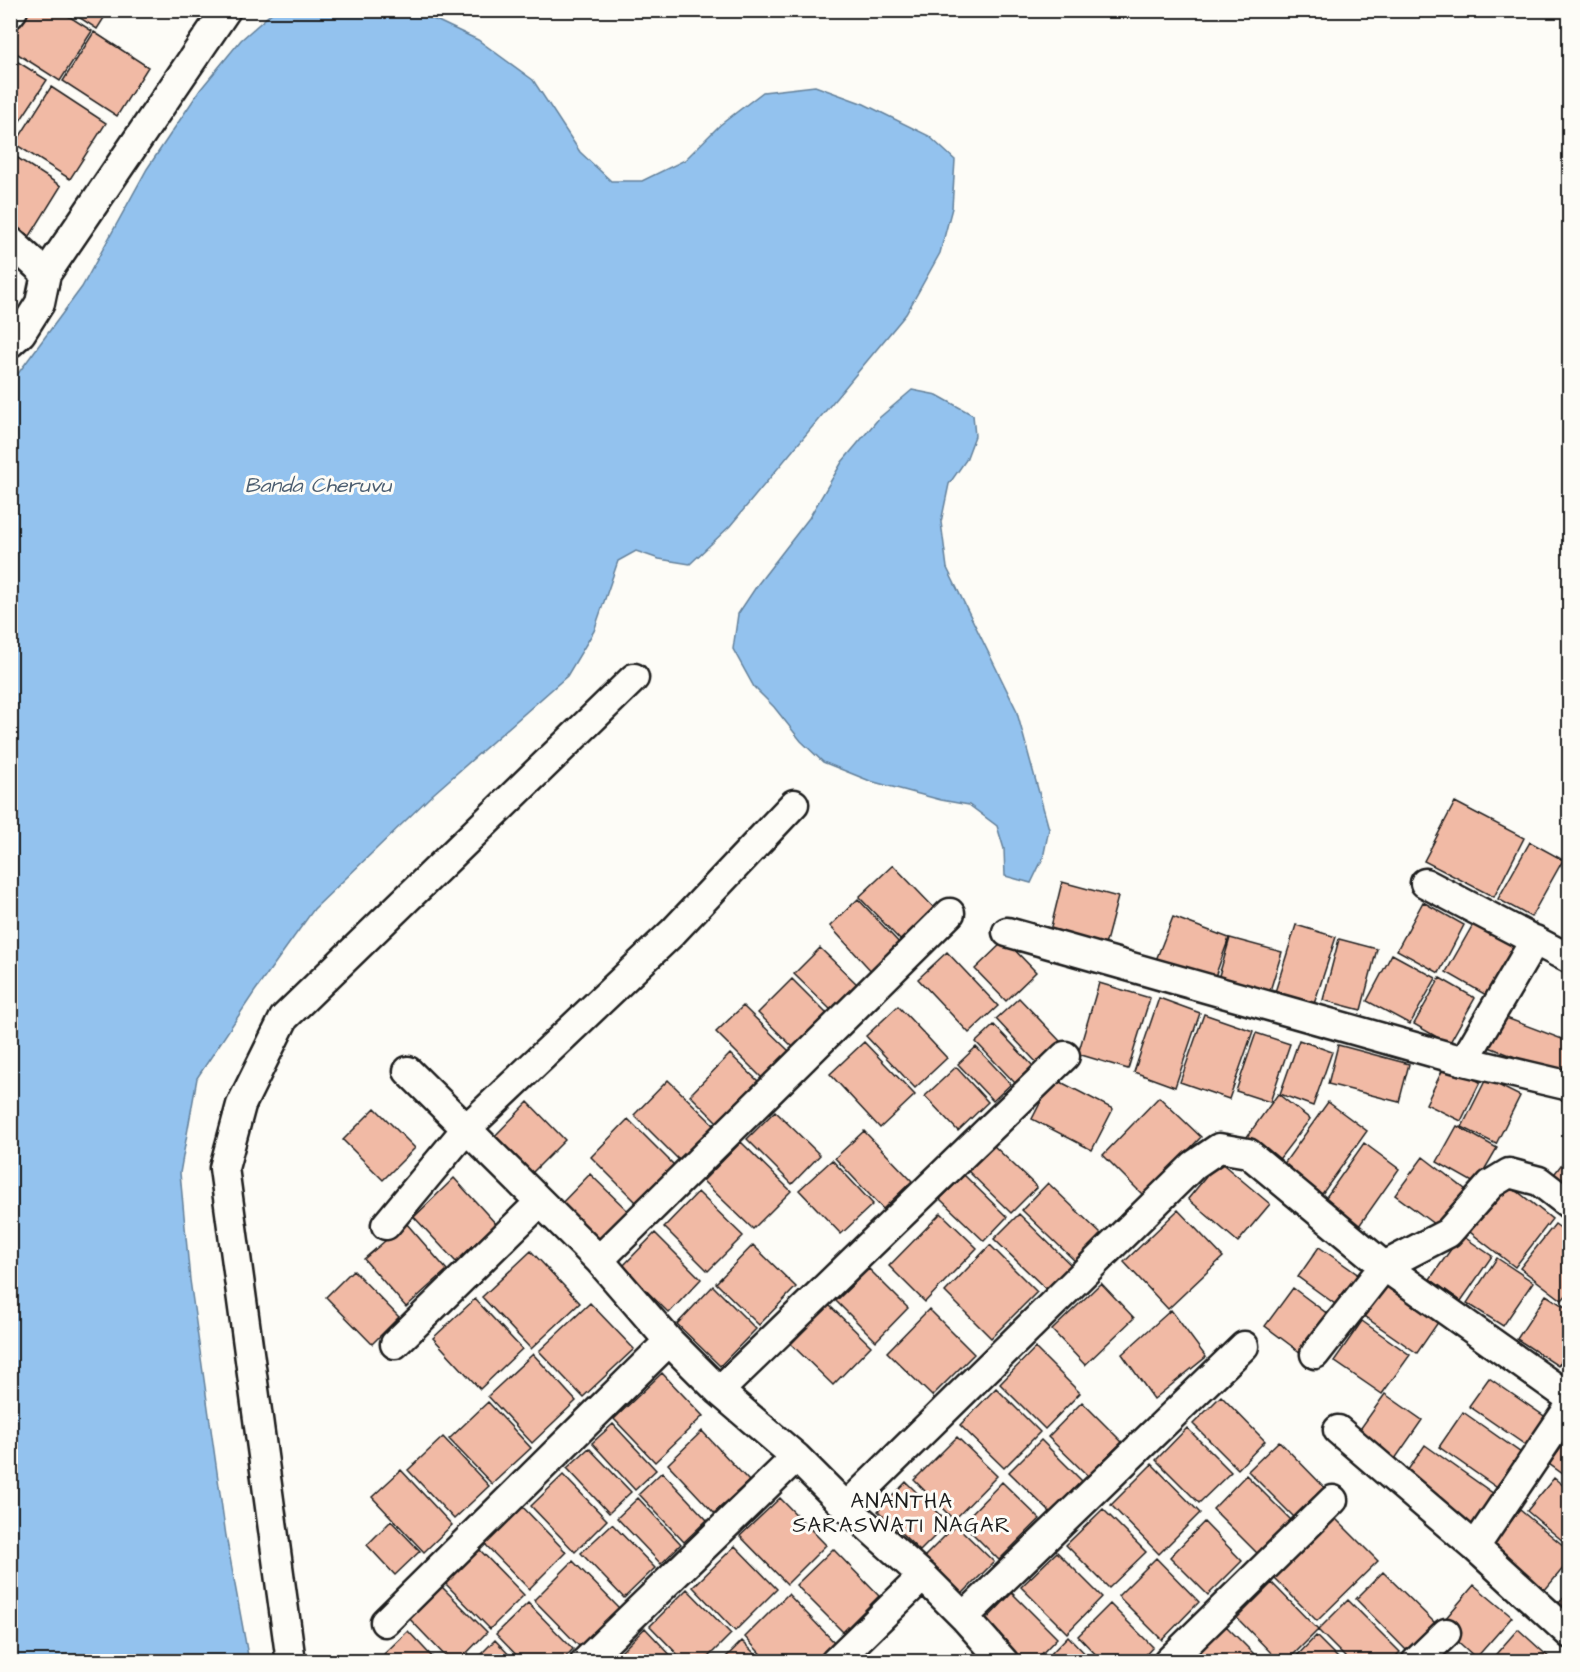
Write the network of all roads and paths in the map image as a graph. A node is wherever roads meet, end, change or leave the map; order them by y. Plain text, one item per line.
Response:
1 (13, 10) edge
2 (226, 10) edge
3 (10, 14) edge
4 (10, 241) edge
5 (46, 274) junction
6 (10, 343) edge
7 (634, 678) dead end
8 (794, 804) dead end
9 (1425, 882) dead end
10 (950, 913) dead end
11 (1007, 932) dead end
12 (1535, 940) junction
13 (1569, 959) edge
14 (1065, 1056) dead end
15 (1464, 1061) junction
16 (408, 1071) dead end
17 (1569, 1086) edge
18 (466, 1129) junction
19 (540, 1202) junction
20 (1569, 1205) edge
21 (386, 1225) dead end
22 (599, 1260) junction
23 (1384, 1266) junction
24 (669, 1341) junction
25 (395, 1344) dead end
26 (1244, 1346) dead end
27 (1315, 1354) dead end
28 (719, 1391) junction
29 (1569, 1398) edge
30 (1569, 1406) edge
31 (1338, 1430) dead end
32 (796, 1457) junction
33 (1333, 1500) dead end
34 (846, 1507) junction
35 (1475, 1547) junction
36 (923, 1576) junction
37 (964, 1617) junction
38 (385, 1622) dead end
39 (1446, 1633) dead end
40 (1569, 1634) edge
41 (291, 1662) edge
42 (585, 1662) edge
43 (835, 1662) edge
44 (1004, 1662) edge
45 (1168, 1662) edge
46 (1416, 1662) edge

1 - 3 street
2 - 5 street
4 - 5 street
5 - 6 street
7 - 41 street
8 - 18 street
9 - 12 street
10 - 22 street
11 - 15 street
12 - 13 street
12 - 15 street
14 - 28 street
15 - 17 street
16 - 18 street
18 - 19 street
18 - 21 street
19 - 22 street
19 - 25 street
20 - 23 street
22 - 24 street
23 - 27 street
23 - 29 street
23 - 34 street
24 - 28 street
24 - 38 street
26 - 37 street
28 - 32 street
30 - 35 street
31 - 35 street
32 - 34 street
32 - 42 street
33 - 45 street
34 - 36 street
35 - 40 street
36 - 37 street
36 - 43 street
37 - 44 street
39 - 46 street

